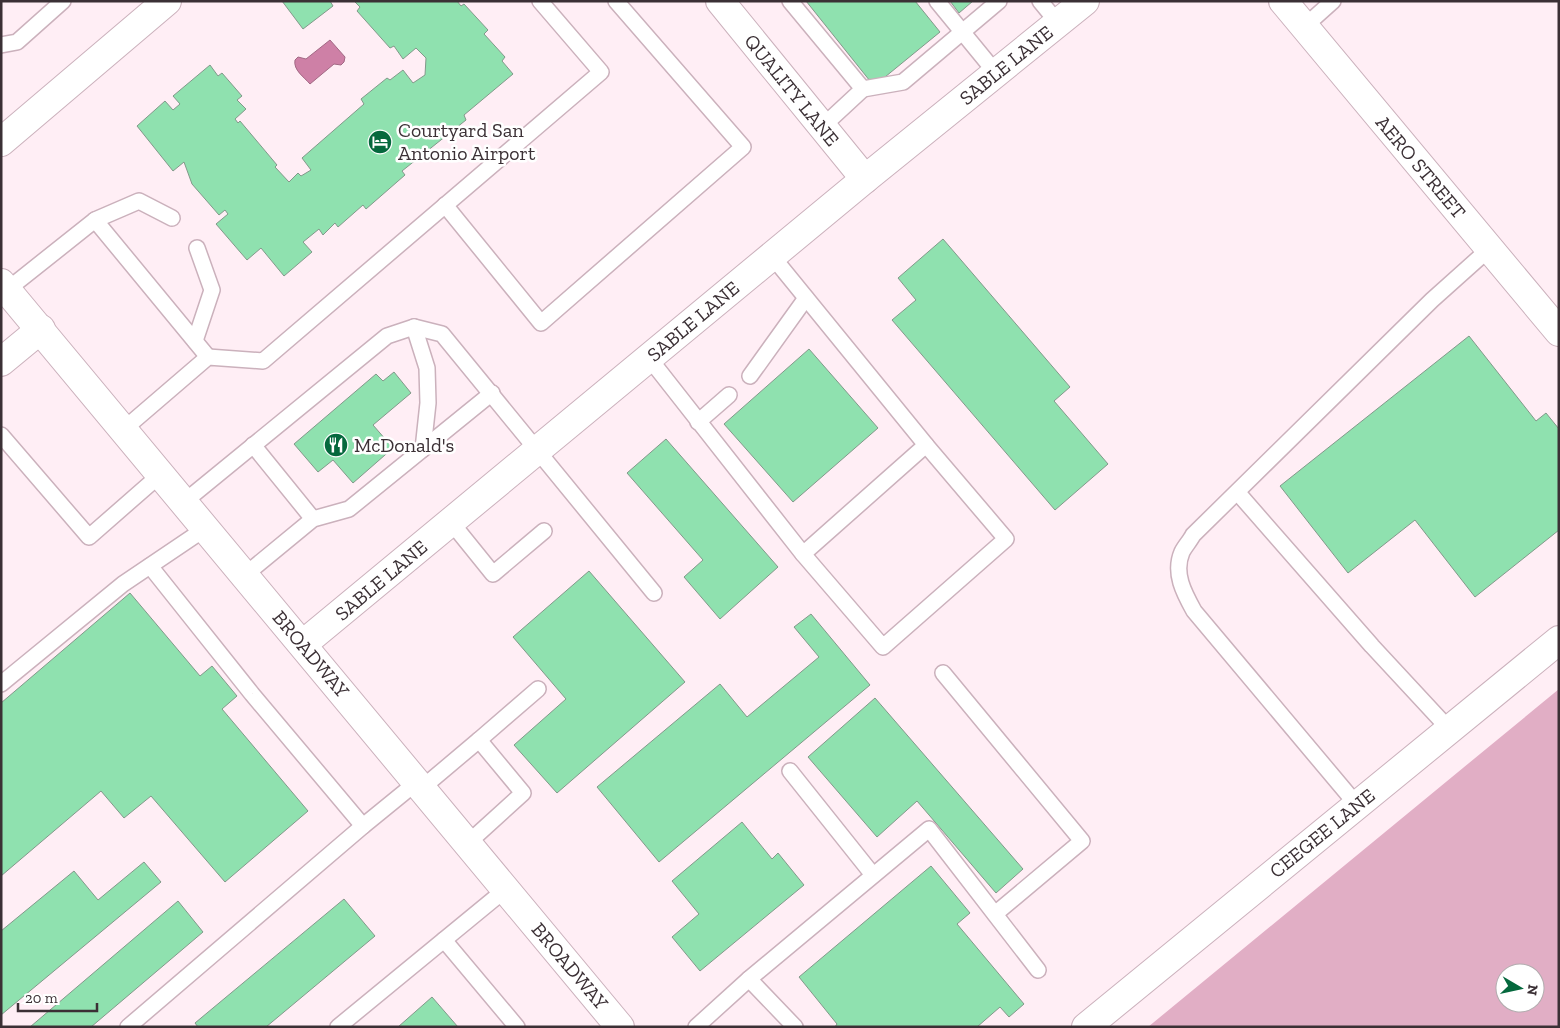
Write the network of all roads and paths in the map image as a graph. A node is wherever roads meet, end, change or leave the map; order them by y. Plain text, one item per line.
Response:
1 (63, 1) edge
2 (167, 1) edge
3 (540, 1) edge
4 (616, 1) edge
5 (720, 1) edge
6 (790, 1) edge
7 (937, 1) edge
8 (999, 1) edge
9 (1040, 1) edge
10 (1085, 1) edge
11 (1283, 1) edge
12 (1333, 1) edge
13 (1058, 24) junction
14 (1304, 26) junction
15 (962, 32) junction
16 (1, 45) edge
17 (996, 73) junction
18 (863, 90) junction
19 (822, 127) junction
20 (1, 142) edge
21 (865, 179) junction
22 (445, 205) junction
23 (172, 218) dead end
24 (94, 220) junction
25 (196, 248) dead end
26 (1489, 249) junction
27 (772, 256) junction
28 (4, 286) edge
29 (806, 298) junction
30 (414, 327) junction
31 (42, 329) junction
32 (1559, 332) edge
33 (195, 340) junction
34 (208, 356) junction
35 (649, 358) junction
36 (1, 362) edge
37 (750, 376) dead end
38 (492, 394) junction
39 (729, 395) dead end
40 (698, 422) junction
41 (123, 430) junction
42 (1, 435) edge
43 (253, 445) junction
44 (926, 445) junction
45 (423, 449) junction
46 (537, 451) junction
47 (161, 474) junction
48 (1238, 493) junction
49 (184, 502) junction
50 (314, 519) junction
51 (451, 522) junction
52 (206, 528) junction
53 (544, 531) dead end
54 (803, 554) junction
55 (150, 566) junction
56 (245, 575) junction
57 (654, 593) dead end
58 (1559, 640) edge
59 (303, 644) junction
60 (943, 673) dead end
61 (1, 684) edge
62 (538, 689) dead end
63 (1449, 729) junction
64 (479, 740) junction
65 (790, 771) dead end
66 (420, 785) junction
67 (1357, 805) junction
68 (363, 826) junction
69 (468, 843) junction
70 (873, 875) junction
71 (506, 889) junction
72 (995, 914) junction
73 (444, 940) junction
74 (1038, 970) dead end
75 (749, 979) junction
76 (128, 1027) edge
77 (338, 1027) edge
78 (517, 1027) edge
79 (620, 1027) edge
80 (696, 1027) edge
81 (795, 1027) edge
82 (1086, 1027) edge

1 - 16 lane
2 - 20 street
3 - 22 lane
4 - 22 lane
5 - 19 street, QUALITY LANE
6 - 18 lane
7 - 15 lane
8 - 15 lane
9 - 13 lane
10 - 13 street, SABLE LANE
11 - 14 street, AERO STREET
12 - 14 lane
13 - 17 street, SABLE LANE
14 - 26 street, AERO STREET
15 - 17 lane
15 - 18 lane
17 - 21 street, SABLE LANE
18 - 19 lane
19 - 21 street, QUALITY LANE
21 - 27 street, SABLE LANE
22 - 34 lane
23 - 24 lane
24 - 28 lane
24 - 33 lane
25 - 33 lane
26 - 32 street, AERO STREET
26 - 48 lane
27 - 29 lane
27 - 35 street, SABLE LANE
28 - 31 street, BROADWAY
29 - 37 lane
29 - 44 lane
30 - 38 lane
30 - 43 lane
30 - 45 lane
31 - 36 street
31 - 41 street, BROADWAY
33 - 34 lane
34 - 41 lane
35 - 40 lane
35 - 46 street, SABLE LANE
38 - 45 lane
38 - 46 lane
39 - 40 lane
40 - 54 lane
41 - 47 street, BROADWAY
42 - 47 lane
43 - 49 lane
43 - 50 lane
44 - 54 lane
44 - 54 lane
45 - 50 lane
46 - 51 street, SABLE LANE
46 - 57 lane
47 - 49 street, BROADWAY
48 - 63 lane
48 - 67 lane
49 - 52 street, BROADWAY
50 - 56 lane
51 - 53 lane
51 - 59 street, SABLE LANE
52 - 55 lane
52 - 56 street, BROADWAY
55 - 61 lane
55 - 68 lane
56 - 59 street, BROADWAY
58 - 63 street, CEEGEE LANE
59 - 66 street, BROADWAY
60 - 72 lane
62 - 64 lane
63 - 67 street, CEEGEE LANE
64 - 66 lane
64 - 69 lane
65 - 70 lane
66 - 68 lane
66 - 69 street, BROADWAY
67 - 82 street, CEEGEE LANE
68 - 76 lane
69 - 71 street, BROADWAY
70 - 72 lane
70 - 75 lane
71 - 73 lane
71 - 79 street, BROADWAY
72 - 74 lane
73 - 77 lane
73 - 78 lane
75 - 80 lane
75 - 81 lane

